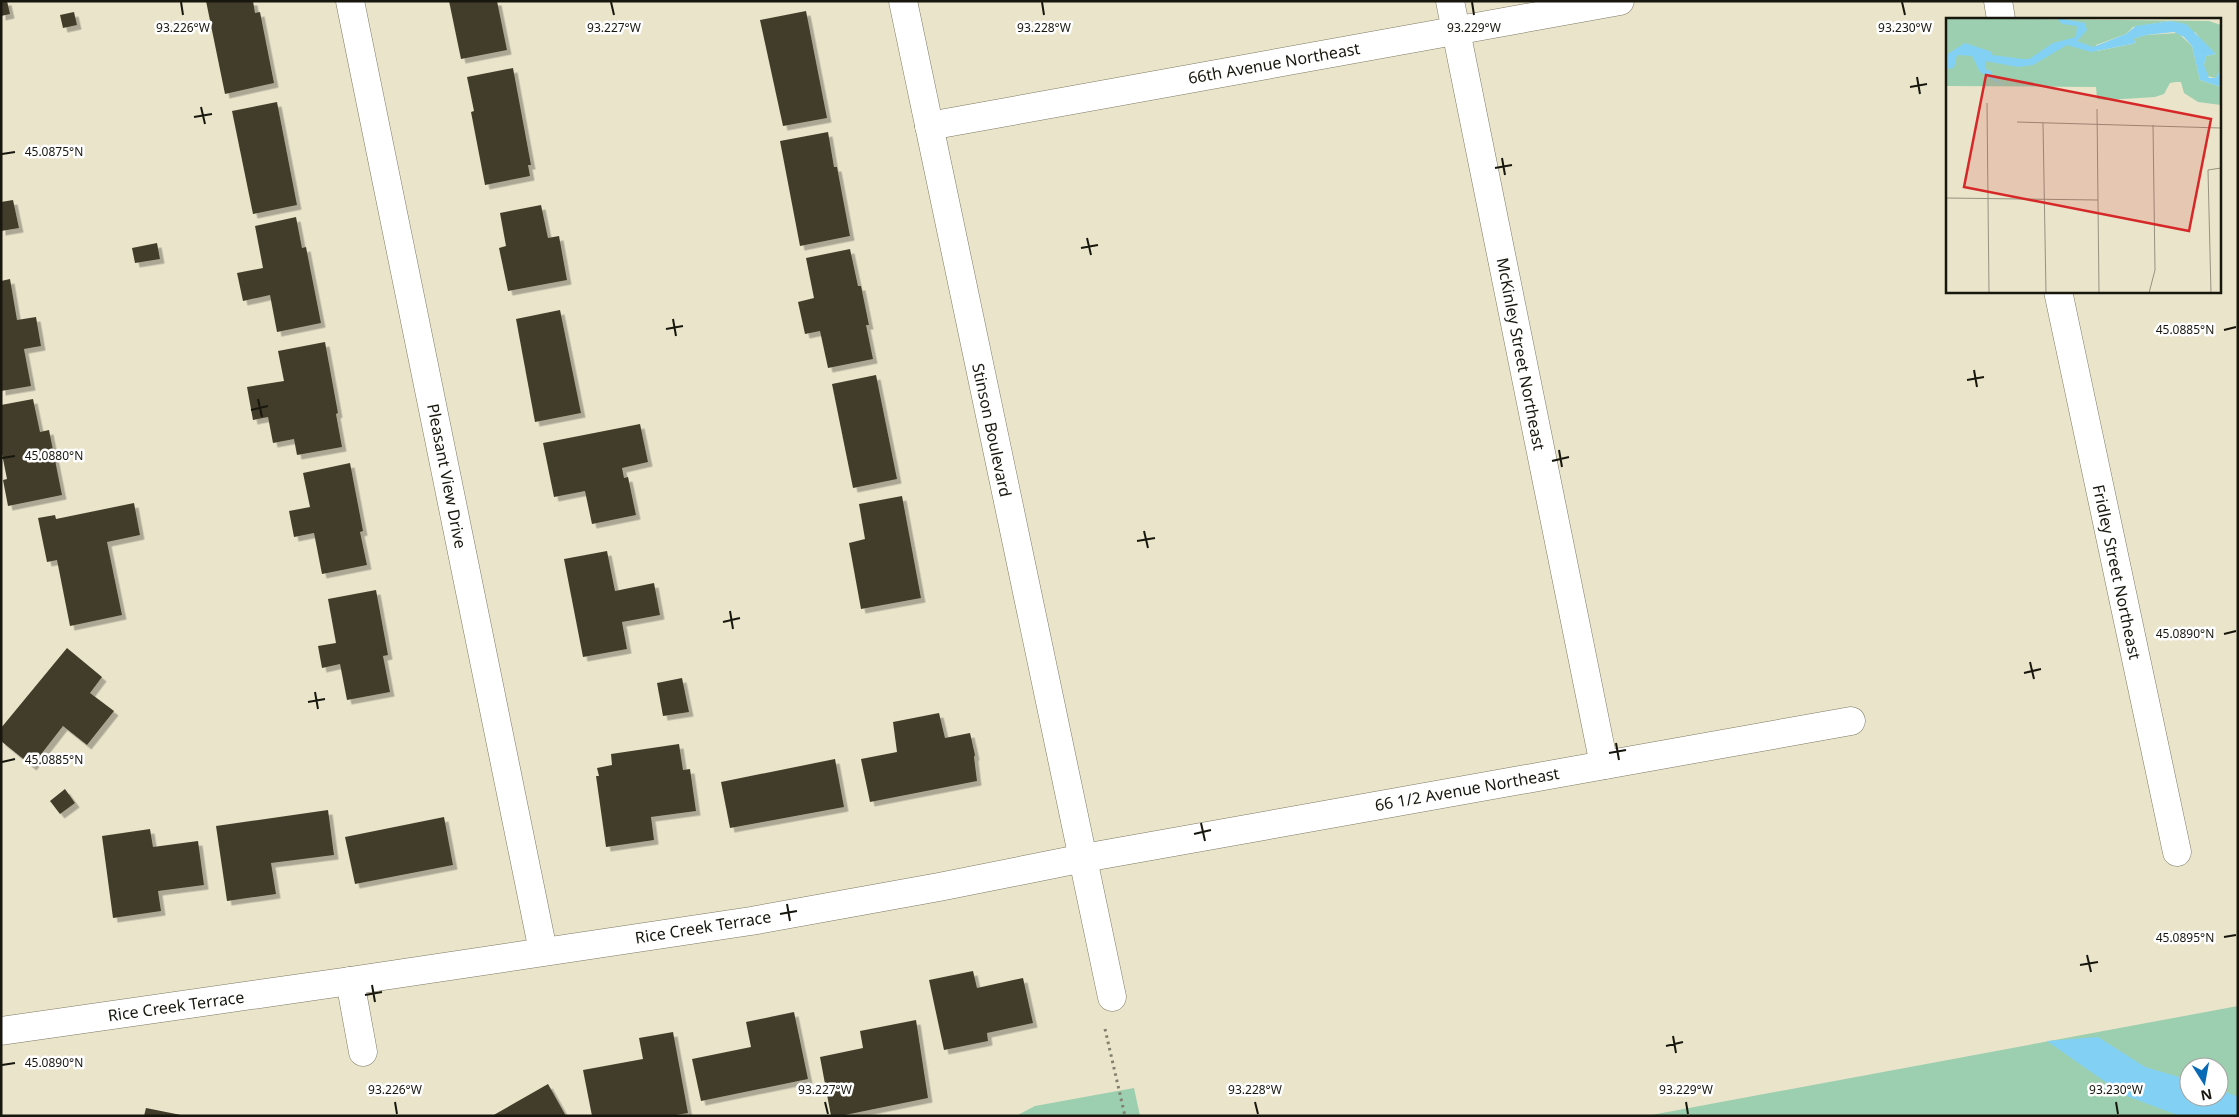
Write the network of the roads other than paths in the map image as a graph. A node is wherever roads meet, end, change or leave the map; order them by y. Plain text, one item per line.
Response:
1 (350, 1) edge
2 (903, 1) edge
3 (1450, 1) edge
4 (1620, 1) edge
5 (1998, 1) edge
6 (2001, 18) edge
7 (1457, 30) junction
8 (929, 126) junction
9 (2058, 292) edge
10 (1851, 721) dead end
11 (1604, 765) junction
12 (2177, 852) dead end
13 (1084, 858) junction
14 (543, 951) junction
15 (350, 982) junction
16 (1112, 997) road end
17 (1, 1032) edge
18 (363, 1052) dead end

1 - 14 street, Pleasant View Drive
2 - 8 street, Stinson Boulevard
3 - 7 street, McKinley Street Northeast
4 - 7 street, 66th Avenue Northeast
5 - 6 street
7 - 8 street, 66th Avenue Northeast
7 - 11 street, McKinley Street Northeast
8 - 13 street, Stinson Boulevard
9 - 12 street, Fridley Street Northeast
10 - 11 street, 66 1/2 Avenue Northeast
11 - 13 street, 66 1/2 Avenue Northeast
13 - 14 street, Rice Creek Terrace
13 - 16 street, Stinson Boulevard
14 - 15 street, Rice Creek Terrace
15 - 17 street, Rice Creek Terrace
15 - 18 street

